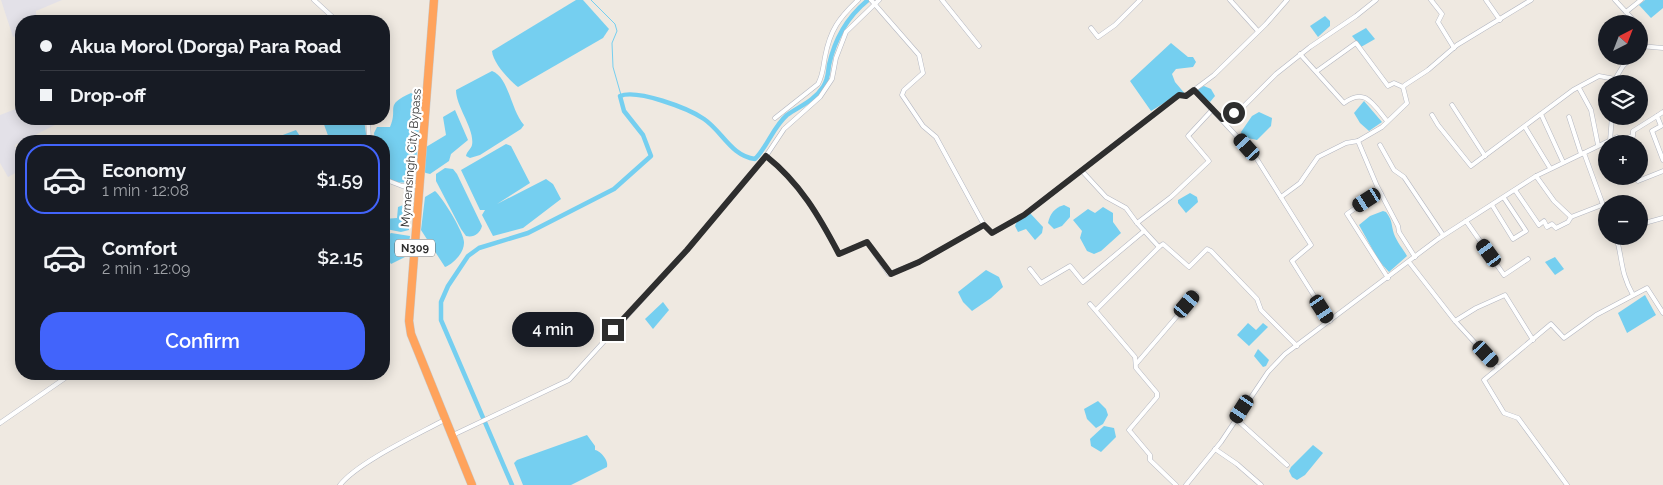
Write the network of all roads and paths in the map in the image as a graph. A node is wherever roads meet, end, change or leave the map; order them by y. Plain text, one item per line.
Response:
1 (314, 0) edge
2 (434, 0) edge
3 (858, 0) edge
4 (871, 0) edge
5 (879, 0) edge
6 (942, 0) edge
7 (1140, 0) edge
8 (1230, 0) edge
9 (1287, 0) edge
10 (1376, 0) edge
11 (1431, 0) edge
12 (1531, 0) edge
13 (1615, 0) edge
14 (1641, 0) edge
15 (1488, 1) edge
16 (874, 5) junction
17 (1626, 12) junction
18 (330, 15) edge
19 (1629, 15) edge
20 (1500, 20) junction
21 (1091, 28) dead end
22 (1258, 31) junction
23 (978, 46) dead end
24 (1454, 48) junction
25 (1648, 48) edge
26 (1663, 48) edge
27 (1300, 54) junction
28 (1317, 72) junction
29 (1598, 77) edge
30 (1403, 87) junction
31 (1579, 88) junction
32 (1194, 90) junction
33 (1452, 105) dead end
34 (1213, 109) junction
35 (1663, 112) edge
36 (1541, 114) junction
37 (1432, 115) dead end
38 (1657, 116) junction
39 (775, 118) dead end
40 (1569, 118) dead end
41 (1222, 119) junction
42 (1387, 121) junction
43 (1525, 127) junction
44 (1633, 135) edge
45 (1358, 141) junction
46 (1380, 145) dead end
47 (1598, 145) joint
48 (1582, 154) junction
49 (766, 156) junction
50 (1485, 156) junction
51 (1663, 160) edge
52 (1563, 162) junction
53 (1550, 168) junction
54 (1082, 170) junction
55 (1663, 171) edge
56 (1536, 176) junction
57 (1648, 177) edge
58 (390, 181) edge
59 (420, 186) junction
60 (1515, 190) junction
61 (1381, 194) junction
62 (1598, 195) edge
63 (1281, 197) junction
64 (1504, 198) junction
65 (1492, 205) junction
66 (1598, 206) edge
67 (1571, 218) junction
68 (1663, 218) edge
69 (1466, 221) junction
70 (1648, 222) edge
71 (1137, 223) junction
72 (984, 225) junction
73 (1144, 231) junction
74 (1443, 235) junction
75 (1619, 245) edge
76 (1159, 247) junction
77 (1415, 257) junction
78 (1528, 259) dead end
79 (1409, 262) junction
80 (1030, 269) dead end
81 (1388, 278) junction
82 (1196, 294) dead end
83 (1633, 295) junction
84 (1090, 304) dead end
85 (1096, 310) junction
86 (1663, 313) edge
87 (1330, 321) junction
88 (1455, 321) junction
89 (1533, 340) junction
90 (1297, 346) junction
91 (1137, 363) junction
92 (1498, 368) junction
93 (62, 380) edge
94 (446, 419) junction
95 (1236, 419) junction
96 (0, 423) edge
97 (453, 435) junction
98 (1215, 449) junction
99 (1287, 465) dead end
100 (340, 485) edge
101 (472, 485) edge
102 (1176, 485) edge
103 (1186, 485) edge
104 (1261, 485) edge
105 (1567, 485) edge

1 - 18 street
2 - 59 highway, Mymensingh City Bypass / N309
3 - 39 street
4 - 16 street
5 - 16 street
6 - 23 street
7 - 21 street
8 - 22 street
9 - 22 street
10 - 27 street
11 - 24 street
12 - 20 street
13 - 17 street
14 - 17 street
15 - 20 street
16 - 49 street
16 - 72 street
17 - 19 street
20 - 24 street
22 - 32 street
24 - 30 street
25 - 26 street
27 - 28 street
27 - 41 street
28 - 30 street
28 - 42 street
29 - 31 street
30 - 42 street
31 - 36 street
31 - 47 street
32 - 34 street
32 - 54 street
33 - 50 street
34 - 41 street
34 - 71 street
35 - 38 street
36 - 43 street
36 - 52 street
37 - 50 street
38 - 44 street
38 - 51 street
40 - 48 street
41 - 63 street
42 - 45 street
43 - 50 street
43 - 53 street
45 - 61 street
45 - 63 street
46 - 74 street
47 - 48 street
48 - 52 street
48 - 62 street
49 - 72 street
49 - 97 street
52 - 53 street
53 - 56 street
54 - 71 street
54 - 72 street
55 - 57 street
56 - 60 street
56 - 67 street
58 - 59 street
59 - 94 highway, Mymensingh City Bypass / N309
60 - 64 street
60 - 67 street
61 - 77 street
61 - 81 street
63 - 87 street
64 - 65 street
64 - 65 street
65 - 69 street
66 - 67 street
68 - 70 street
69 - 74 street
69 - 78 street
71 - 73 street
73 - 76 street
73 - 80 street
74 - 77 street
75 - 83 street
76 - 85 street
76 - 90 street
77 - 79 street
79 - 81 street
79 - 88 street
81 - 87 street
82 - 91 street
83 - 86 street
83 - 89 street
84 - 85 street
85 - 91 street
87 - 90 street
88 - 89 street
88 - 92 street
89 - 92 street
90 - 95 street
91 - 102 street
92 - 105 street
93 - 96 street
94 - 97 highway, Mymensingh City Bypass / N309
94 - 100 street
95 - 98 street
95 - 99 street
97 - 101 highway, Mymensingh City Bypass / N309
98 - 103 street
98 - 104 street

